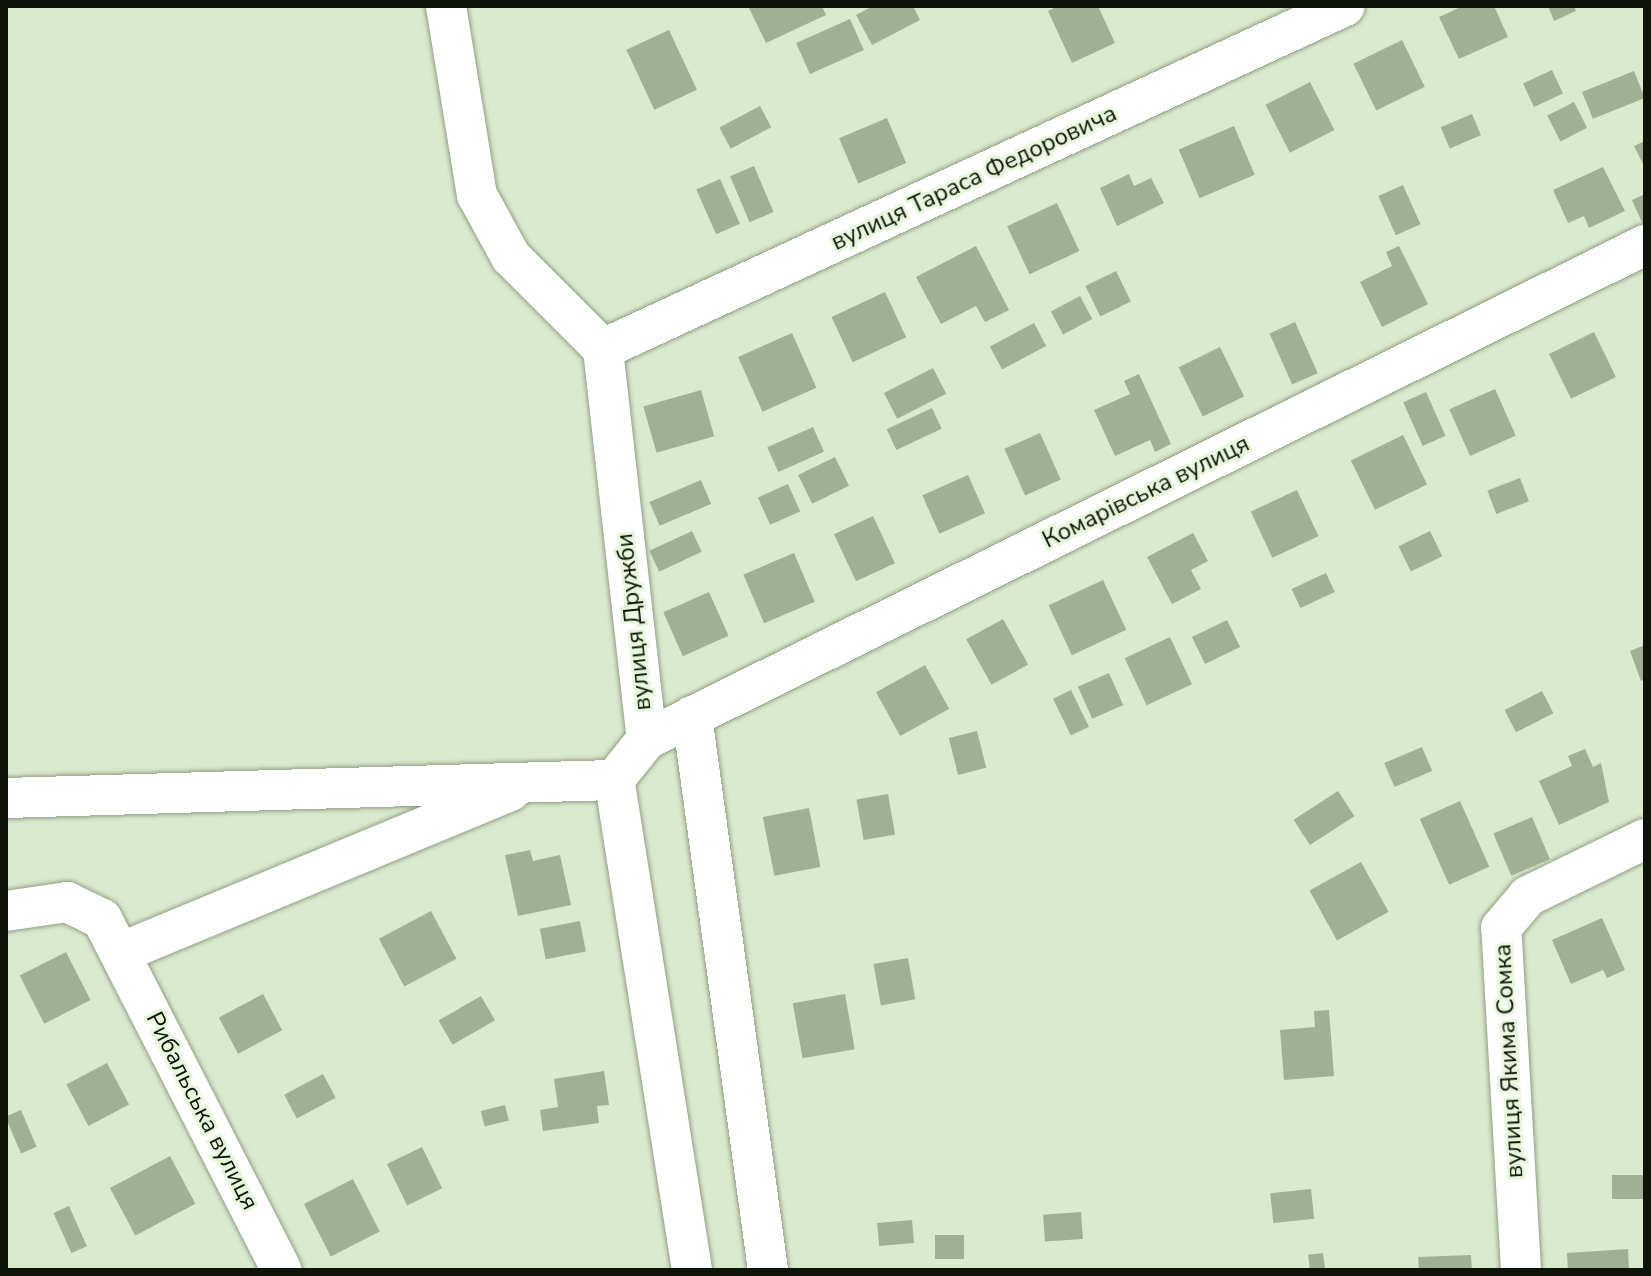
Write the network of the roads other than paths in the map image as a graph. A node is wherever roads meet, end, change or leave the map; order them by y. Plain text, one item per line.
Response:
1 (1345, 6) edge
2 (458, 10) edge
3 (1645, 245) edge
4 (603, 349) junction
5 (692, 716) junction
6 (647, 739) junction
7 (614, 780) junction
8 (531, 782) junction
9 (6, 798) edge
10 (1645, 839) edge
11 (6, 911) edge
12 (122, 952) junction
13 (282, 1270) edge
14 (692, 1270) edge
15 (768, 1270) edge
16 (1521, 1270) edge

1 - 4 street, вулиця Тараса Федоровича
2 - 4 street
3 - 5 street, Комарівська вулиця
4 - 6 street, вулиця Дружби
5 - 6 street, Комарівська вулиця
5 - 15 street, вулиця Дружби
6 - 7 street, вулиця Дружби
7 - 8 street
7 - 14 street
8 - 9 street
8 - 12 street
10 - 16 street, вулиця Якима Сомка
11 - 12 street, Рибальська вулиця
12 - 13 street, Рибальська вулиця

